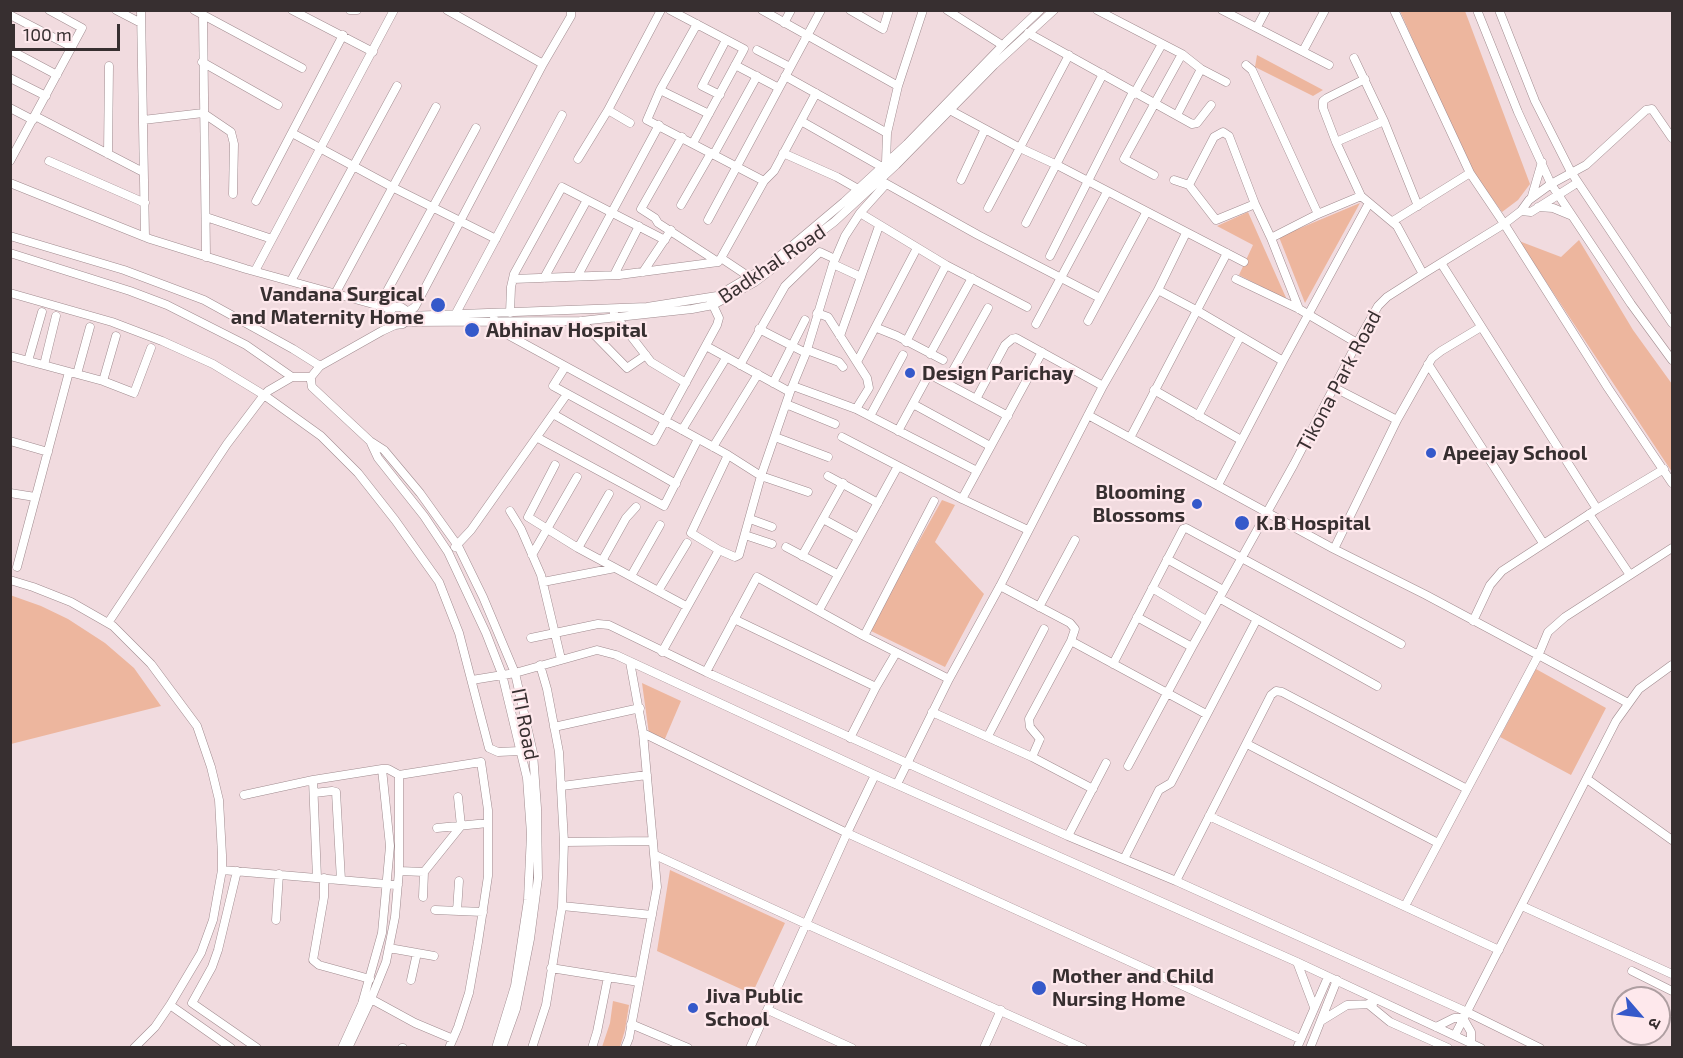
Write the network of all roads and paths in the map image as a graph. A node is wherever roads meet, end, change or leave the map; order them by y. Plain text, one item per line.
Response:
1 (49, 10) edge
2 (116, 10) edge
3 (141, 10) edge
4 (194, 10) edge
5 (292, 10) edge
6 (350, 10) edge
7 (357, 10) edge
8 (394, 10) edge
9 (447, 10) edge
10 (571, 10) edge
11 (661, 10) edge
12 (670, 10) edge
13 (762, 10) edge
14 (791, 10) edge
15 (821, 10) edge
16 (850, 10) edge
17 (869, 10) edge
18 (889, 10) edge
19 (923, 10) edge
20 (947, 10) edge
21 (1040, 10) edge
22 (1054, 10) edge
23 (1097, 10) edge
24 (1221, 10) edge
25 (1266, 10) edge
26 (1325, 10) edge
27 (1394, 10) edge
28 (1477, 10) edge
29 (1499, 10) edge
30 (10, 15) edge
31 (203, 15) junction
32 (865, 19) junction
33 (141, 23) junction
34 (784, 23) junction
35 (696, 24) junction
36 (1257, 27) junction
37 (1028, 33) junction
38 (343, 35) junction
39 (807, 36) junction
40 (726, 40) junction
41 (1161, 44) junction
42 (1002, 45) junction
43 (72, 47) junction
44 (10, 50) edge
45 (757, 50) dead end
46 (1303, 51) junction
47 (373, 52) junction
48 (1182, 54) junction
49 (1069, 55) junction
50 (1354, 58) dead end
51 (202, 62) junction
52 (543, 64) junction
53 (735, 65) junction
54 (1246, 65) dead end
55 (1329, 65) dead end
56 (110, 66) dead end
57 (790, 67) junction
58 (302, 68) dead end
59 (1201, 69) junction
60 (1103, 74) junction
61 (57, 75) junction
62 (757, 76) junction
63 (785, 76) junction
64 (10, 78) edge
65 (1365, 79) junction
66 (1226, 82) dead end
67 (397, 86) dead end
68 (898, 86) junction
69 (779, 88) junction
70 (660, 90) junction
71 (816, 93) junction
72 (1134, 93) junction
73 (720, 95) junction
74 (46, 96) junction
75 (1154, 104) junction
76 (278, 105) dead end
77 (1211, 105) dead end
78 (436, 107) dead end
79 (10, 108) edge
80 (946, 108) junction
81 (608, 110) junction
82 (203, 113) junction
83 (709, 114) junction
84 (562, 115) dead end
85 (1177, 115) junction
86 (34, 118) junction
87 (143, 120) junction
88 (801, 121) junction
89 (1384, 121) junction
90 (630, 123) dead end
91 (659, 125) junction
92 (476, 128) dead end
93 (985, 129) junction
94 (292, 133) junction
95 (887, 133) junction
96 (682, 137) junction
97 (1672, 138) edge
98 (1336, 142) junction
99 (693, 143) junction
100 (14, 148) edge
101 (1020, 148) junction
102 (320, 149) junction
103 (712, 153) junction
104 (783, 153) junction
105 (108, 154) junction
106 (578, 159) dead end
107 (49, 161) dead end
108 (10, 162) edge
109 (1542, 162) junction
110 (884, 165) junction
111 (1057, 165) junction
112 (737, 166) junction
113 (354, 167) junction
114 (143, 172) junction
115 (1571, 172) junction
116 (1470, 173) junction
117 (1154, 175) dead end
118 (872, 176) junction
119 (961, 180) dead end
120 (1174, 180) dead end
121 (764, 181) junction
122 (1087, 181) junction
123 (883, 182) junction
124 (10, 183) edge
125 (1577, 183) junction
126 (1551, 184) junction
127 (1189, 185) junction
128 (394, 188) junction
129 (858, 189) junction
130 (1107, 192) junction
131 (233, 194) dead end
132 (1557, 195) junction
133 (1361, 196) junction
134 (1532, 198) junction
135 (587, 200) junction
136 (256, 201) dead end
137 (145, 203) junction
138 (1370, 203) junction
139 (1255, 204) junction
140 (681, 205) dead end
141 (433, 206) junction
142 (1418, 206) junction
143 (1538, 207) junction
144 (988, 208) dead end
145 (1521, 211) junction
146 (612, 212) junction
147 (860, 213) junction
148 (1146, 213) junction
149 (1318, 213) junction
150 (1571, 216) junction
151 (206, 217) junction
152 (708, 220) dead end
153 (461, 221) junction
154 (1393, 221) junction
155 (1026, 223) dead end
156 (1504, 224) junction
157 (639, 226) junction
158 (879, 226) junction
159 (670, 230) junction
160 (1186, 233) junction
161 (10, 236) edge
162 (145, 237) junction
163 (1271, 238) junction
164 (272, 239) junction
165 (496, 239) junction
166 (665, 240) junction
167 (917, 248) junction
168 (1227, 253) junction
169 (10, 254) edge
170 (1050, 255) dead end
171 (206, 257) junction
172 (719, 260) junction
173 (834, 262) junction
174 (1244, 262) dead end
175 (1441, 263) junction
176 (946, 266) junction
177 (255, 272) junction
178 (643, 272) junction
179 (1423, 274) junction
180 (578, 275) junction
181 (614, 275) junction
182 (861, 277) junction
183 (544, 278) junction
184 (751, 278) junction
185 (972, 278) junction
186 (1062, 278) junction
187 (513, 279) junction
188 (1236, 279) dead end
189 (291, 281) junction
190 (1158, 290) junction
191 (10, 293) edge
192 (335, 294) junction
193 (1100, 298) junction
194 (711, 301) junction
195 (379, 306) junction
196 (1027, 307) dead end
197 (609, 308) junction
198 (988, 308) dead end
199 (391, 309) junction
200 (1299, 309) junction
201 (1196, 310) junction
202 (42, 312) dead end
203 (510, 313) junction
204 (817, 313) junction
205 (455, 315) junction
206 (1309, 315) junction
207 (56, 316) dead end
208 (407, 317) junction
209 (616, 317) junction
210 (494, 318) junction
211 (805, 320) dead end
212 (581, 321) junction
213 (1088, 321) dead end
214 (1672, 323) edge
215 (1036, 324) dead end
216 (395, 325) junction
217 (90, 327) dead end
218 (1481, 327) junction
219 (877, 328) junction
220 (759, 329) junction
221 (116, 336) dead end
222 (840, 336) junction
223 (1240, 337) junction
224 (906, 342) junction
225 (1357, 343) junction
226 (706, 346) junction
227 (792, 346) junction
228 (151, 348) dead end
229 (806, 352) junction
230 (1042, 352) junction
231 (930, 354) junction
232 (646, 355) junction
233 (903, 355) dead end
234 (10, 356) edge
235 (726, 358) junction
236 (943, 360) dead end
237 (1672, 360) edge
238 (28, 361) junction
239 (1282, 361) junction
240 (857, 362) junction
241 (1428, 364) junction
242 (44, 365) junction
243 (740, 365) junction
244 (320, 366) junction
245 (565, 367) junction
246 (843, 367) dead end
247 (73, 373) junction
248 (758, 374) junction
249 (311, 376) junction
250 (292, 377) junction
251 (103, 381) junction
252 (686, 383) junction
253 (773, 383) junction
254 (946, 383) junction
255 (1103, 386) junction
256 (1335, 388) junction
257 (791, 389) junction
258 (1154, 390) junction
259 (567, 394) junction
260 (264, 395) junction
261 (976, 399) junction
262 (786, 404) junction
263 (913, 404) junction
264 (856, 409) junction
265 (553, 414) junction
266 (1088, 415) junction
267 (870, 416) junction
268 (1008, 416) junction
269 (1198, 416) junction
270 (1397, 420) junction
271 (664, 421) junction
272 (835, 424) dead end
273 (682, 430) junction
274 (898, 431) junction
275 (775, 437) junction
276 (842, 437) dead end
277 (538, 438) junction
278 (1130, 438) junction
279 (698, 439) junction
280 (1241, 440) junction
281 (10, 441) edge
282 (370, 441) junction
283 (990, 446) junction
284 (713, 447) junction
285 (48, 452) junction
286 (728, 455) junction
287 (828, 457) dead end
288 (555, 465) dead end
289 (897, 466) junction
290 (1664, 469) junction
291 (977, 471) junction
292 (761, 476) junction
293 (828, 476) dead end
294 (577, 477) dead end
295 (843, 483) junction
296 (1672, 483) edge
297 (676, 484) junction
298 (1218, 485) junction
299 (808, 492) dead end
300 (10, 493) edge
301 (609, 494) dead end
302 (35, 497) junction
303 (962, 499) junction
304 (934, 501) dead end
305 (878, 503) junction
306 (664, 506) junction
307 (636, 507) dead end
308 (1597, 509) junction
309 (510, 511) dead end
310 (1266, 512) junction
311 (660, 514) dead end
312 (1589, 514) junction
313 (528, 517) junction
314 (750, 519) junction
315 (823, 519) junction
316 (660, 525) dead end
317 (772, 527) dead end
318 (521, 529) junction
319 (548, 530) junction
320 (1028, 530) junction
321 (745, 535) junction
322 (858, 538) junction
323 (1075, 540) dead end
324 (687, 543) dead end
325 (1543, 543) junction
326 (772, 544) dead end
327 (458, 546) junction
328 (786, 547) dead end
329 (578, 548) junction
330 (1672, 548) edge
331 (719, 549) junction
332 (1334, 549) junction
333 (448, 552) junction
334 (532, 555) junction
335 (802, 556) junction
336 (1241, 558) junction
337 (1167, 559) junction
338 (602, 561) junction
339 (17, 567) dead end
340 (615, 568) junction
341 (837, 574) junction
342 (1630, 575) junction
343 (631, 576) junction
344 (10, 580) edge
345 (543, 582) junction
346 (1000, 586) junction
347 (1152, 588) junction
348 (1223, 590) junction
349 (658, 591) junction
350 (1218, 598) junction
351 (686, 606) junction
352 (1039, 607) junction
353 (819, 610) junction
354 (1137, 617) junction
355 (734, 619) junction
356 (1257, 619) junction
357 (1206, 620) junction
358 (1473, 621) junction
359 (108, 623) junction
360 (1044, 629) dead end
361 (556, 632) junction
362 (864, 636) junction
363 (531, 638) dead end
364 (1071, 641) junction
365 (1401, 644) dead end
366 (1192, 647) junction
367 (662, 652) junction
368 (896, 653) junction
369 (1538, 656) junction
370 (561, 658) junction
371 (630, 662) junction
372 (1113, 664) junction
373 (540, 665) junction
374 (1672, 665) edge
375 (706, 672) junction
376 (515, 673) junction
377 (502, 674) junction
378 (949, 679) junction
379 (472, 680) junction
380 (1377, 686) dead end
381 (876, 687) junction
382 (1167, 693) junction
383 (1628, 703) junction
384 (640, 708) junction
385 (932, 712) junction
386 (1206, 714) junction
387 (554, 727) junction
388 (643, 733) junction
389 (988, 736) junction
390 (850, 738) junction
391 (1246, 744) junction
392 (520, 751) junction
393 (1032, 757) junction
394 (906, 763) junction
395 (1106, 764) dead end
396 (1128, 766) dead end
397 (382, 769) junction
398 (399, 775) junction
399 (646, 775) junction
400 (875, 775) junction
401 (1587, 779) junction
402 (313, 780) junction
403 (897, 784) junction
404 (562, 786) junction
405 (1093, 789) junction
406 (1467, 789) junction
407 (314, 793) junction
408 (244, 795) dead end
409 (458, 797) dead end
410 (1209, 816) junction
411 (488, 823) junction
412 (461, 826) junction
413 (437, 828) dead end
414 (847, 833) junction
415 (1068, 836) junction
416 (1672, 840) edge
417 (564, 842) junction
418 (653, 842) junction
419 (1438, 843) junction
420 (655, 855) junction
421 (1124, 859) junction
422 (222, 870) junction
423 (237, 870) junction
424 (399, 871) junction
425 (424, 872) junction
426 (279, 874) junction
427 (321, 878) junction
428 (341, 880) junction
429 (459, 881) dead end
430 (1176, 881) junction
431 (387, 884) junction
432 (398, 885) junction
433 (423, 897) dead end
434 (562, 906) junction
435 (1405, 906) junction
436 (1522, 906) junction
437 (435, 910) dead end
438 (457, 911) junction
439 (483, 912) junction
440 (652, 915) junction
441 (276, 920) dead end
442 (806, 924) junction
443 (388, 948) junction
444 (1499, 950) junction
445 (417, 953) junction
446 (434, 956) dead end
447 (1297, 963) junction
448 (551, 968) junction
449 (1632, 971) dead end
450 (1672, 974) edge
451 (1328, 976) junction
452 (608, 977) junction
453 (370, 979) junction
454 (411, 980) dead end
455 (1336, 981) junction
456 (639, 982) junction
457 (1672, 991) edge
458 (371, 999) junction
459 (1368, 1004) junction
460 (170, 1005) junction
461 (1389, 1005) junction
462 (1314, 1007) junction
463 (768, 1010) junction
464 (1001, 1010) junction
465 (1465, 1015) junction
466 (1322, 1021) junction
467 (631, 1024) junction
468 (1436, 1026) junction
469 (1455, 1035) junction
470 (831, 1038) junction
471 (453, 1039) junction
472 (1300, 1039) junction
473 (1428, 1039) junction
474 (1472, 1043) junction
475 (134, 1047) edge
476 (231, 1047) edge
477 (256, 1047) edge
478 (342, 1047) edge
479 (348, 1047) edge
480 (449, 1047) edge
481 (496, 1047) edge
482 (502, 1047) edge
483 (532, 1047) edge
484 (592, 1047) edge
485 (625, 1047) edge
486 (688, 1047) edge
487 (750, 1047) edge
488 (826, 1047) edge
489 (852, 1047) edge
490 (984, 1047) edge
491 (1083, 1047) edge
492 (1297, 1047) edge
493 (1310, 1047) edge
494 (1424, 1047) edge
495 (1448, 1047) edge
496 (1481, 1047) edge
497 (1540, 1047) edge

1 - 43 street
2 - 33 street
3 - 33 street
4 - 31 street
5 - 38 street
6 - 7 street
8 - 47 street
9 - 52 street
10 - 52 street
11 - 81 street
12 - 35 street
13 - 34 street
14 - 34 street
15 - 39 street
16 - 32 street
17 - 32 street
18 - 32 street
19 - 68 street
20 - 42 street
21 - 42 street, Badkhal Road
22 - 37 street, Badkhal Road
23 - 41 street
24 - 36 street
25 - 36 street
26 - 46 street
27 - 116 street
28 - 109 street
29 - 115 street
30 - 43 street
31 - 51 street
31 - 58 street
33 - 87 street
34 - 39 street
35 - 40 street
35 - 70 street
36 - 46 street
37 - 49 street
37 - 80 street, Badkhal Road
38 - 47 street
38 - 94 street
39 - 57 street
39 - 68 street
40 - 53 street
40 - 73 street
41 - 48 street
41 - 72 street
42 - 80 street, Badkhal Road
43 - 61 street
44 - 61 street
45 - 57 street
46 - 55 street
47 - 102 street
48 - 59 street
48 - 75 street
49 - 60 street
49 - 101 street
50 - 65 street
51 - 76 street
51 - 82 street
52 - 153 street
53 - 62 street
53 - 73 street
54 - 149 street
56 - 105 street
57 - 63 street
59 - 66 street
59 - 85 street
60 - 72 street
60 - 111 street
61 - 74 street
62 - 69 street
62 - 103 street
63 - 69 street
63 - 71 street
64 - 74 street
65 - 89 street
65 - 98 street
67 - 113 street
68 - 95 street
69 - 112 street
70 - 83 street
70 - 91 street
71 - 88 street
71 - 95 street
72 - 75 street
72 - 122 street
73 - 83 street
74 - 86 street
75 - 85 street
75 - 117 street
77 - 85 street
78 - 128 street
79 - 86 street
80 - 93 street
80 - 110 street, Badkhal Road
80 - 123 street, Badkhal Road
81 - 90 street
81 - 106 street
82 - 87 street
82 - 131 street
82 - 151 street
83 - 99 street
84 - 165 street
86 - 100 street
86 - 105 street
87 - 114 street
88 - 104 street
88 - 110 street
89 - 98 street
89 - 142 street
91 - 96 street
91 - 146 street
92 - 141 street
93 - 101 street
93 - 119 street
94 - 102 street
94 - 136 street
95 - 110 street
96 - 99 street
96 - 159 street
97 - 115 street, Tikona Park Road
98 - 133 street
99 - 103 street
100 - 108 street
101 - 111 street
101 - 144 street
102 - 113 street
102 - 164 street
103 - 112 street
103 - 140 street
104 - 121 street
104 - 129 street
105 - 114 street
107 - 137 street
109 - 126 street
109 - 134 street, Tikona Park Road
110 - 118 street, Badkhal Road
111 - 122 street
111 - 155 street
112 - 121 street
112 - 152 street
113 - 128 street
113 - 189 street
114 - 137 street
115 - 125 street
115 - 126 street, Tikona Park Road
116 - 142 street
116 - 156 street
118 - 123 street
118 - 129 street, Badkhal Road
120 - 127 street
121 - 172 street
122 - 130 street
122 - 170 street
123 - 147 street
123 - 186 street
123 - 194 street, Badkhal Road
124 - 162 street
125 - 132 street, Tikona Park Road
125 - 214 street
126 - 132 street
126 - 134 street, Tikona Park Road
127 - 139 street
127 - 139 street
128 - 141 street
128 - 192 street
129 - 184 street, Badkhal Road
130 - 148 street
130 - 186 street
132 - 143 street, Tikona Park Road
132 - 150 street
133 - 138 street
133 - 149 street
134 - 145 street, Tikona Park Road
135 - 146 street
135 - 183 street
135 - 187 street
137 - 162 street
138 - 154 street
138 - 206 street
139 - 163 street
141 - 153 street
141 - 195 street
142 - 154 street
143 - 145 street, Tikona Park Road
143 - 150 street, Tikona Park Road
145 - 156 street, Tikona Park Road
146 - 157 street
146 - 180 street
147 - 158 street
147 - 173 street
148 - 160 street
148 - 193 street
149 - 163 street
150 - 237 street
151 - 164 street
151 - 171 street
153 - 165 street
153 - 208 street
154 - 179 street
156 - 175 street, Tikona Park Road
156 - 290 street
157 - 166 street
157 - 181 street
158 - 167 street
158 - 182 street
159 - 166 street
159 - 172 street
160 - 168 street
160 - 190 street
161 - 244 street
162 - 171 street
163 - 200 street
164 - 177 street
165 - 205 street
166 - 178 street
167 - 176 street
167 - 219 street
168 - 174 street
168 - 201 street
169 - 250 street
171 - 177 street
172 - 178 street
172 - 184 street
173 - 182 street
173 - 204 street
173 - 220 street
175 - 179 street, Tikona Park Road
175 - 218 street
176 - 185 street
176 - 224 street
177 - 189 street
178 - 181 street
179 - 225 street, Tikona Park Road
180 - 181 street
180 - 183 street
182 - 222 street
183 - 187 street
184 - 194 street, Badkhal Road
185 - 196 street
185 - 231 street
186 - 193 street
186 - 215 street
187 - 203 street
188 - 200 street
189 - 192 street
190 - 201 street
190 - 255 street
191 - 260 street
192 - 195 street
193 - 213 street
194 - 197 street, Badkhal Road
194 - 209 street, Badkhal Road
194 - 226 street
195 - 199 street
197 - 203 street, Badkhal Road
197 - 209 street
198 - 254 street
199 - 208 street
199 - 216 street
200 - 206 street
201 - 223 street
201 - 258 street
202 - 238 street
203 - 210 street, Badkhal Road
204 - 222 street
204 - 229 street
205 - 208 street, Badkhal Road
205 - 210 street, Badkhal Road
206 - 225 street
206 - 239 street
207 - 242 street
208 - 210 street, Badkhal Road
208 - 216 street
209 - 212 street, Badkhal Road
209 - 232 street
210 - 212 street, Badkhal Road
210 - 245 street
211 - 227 street
212 - 232 street
216 - 244 street
217 - 247 street
218 - 241 street
218 - 308 street
219 - 224 street
219 - 240 street
220 - 227 street
220 - 243 street
221 - 251 street
222 - 240 street
223 - 239 street
223 - 269 street
224 - 231 street
225 - 256 street, Tikona Park Road
226 - 235 street
226 - 252 street
227 - 229 street
227 - 253 street
228 - 251 street
229 - 246 street
229 - 257 street
230 - 255 street
230 - 261 street
230 - 268 street
231 - 236 street
232 - 252 street
233 - 267 street
234 - 238 street
235 - 243 street
235 - 273 street
238 - 242 street
239 - 280 street
240 - 264 street
241 - 270 street
241 - 325 street
242 - 247 street
243 - 248 street
244 - 249 street
245 - 259 street
245 - 271 street
247 - 251 street
247 - 285 street
248 - 253 street
248 - 284 street
249 - 250 street
249 - 282 street, ITI Road
250 - 260 street
252 - 271 street
253 - 257 street
254 - 261 street
254 - 263 street
255 - 266 street
256 - 270 street
256 - 310 street, Tikona Park Road
257 - 262 street
257 - 264 street
258 - 269 street
258 - 278 street
259 - 265 street
259 - 271 street
260 - 359 street
260 - 379 street
261 - 268 street
262 - 272 street
262 - 275 street
263 - 274 street
263 - 283 street
264 - 267 street
265 - 277 street
265 - 297 street
266 - 278 street
266 - 320 street
267 - 274 street
268 - 283 street
269 - 280 street
270 - 332 street
271 - 273 street
273 - 279 street
274 - 291 street
275 - 287 street
275 - 292 street
276 - 289 street
277 - 306 street
277 - 327 street
278 - 298 street
279 - 284 street
279 - 297 street
280 - 298 street
281 - 285 street
282 - 327 street, ITI Road
282 - 333 street, ITI Road
283 - 291 street
284 - 286 street
285 - 302 street
286 - 292 street
286 - 331 street
288 - 313 street
289 - 303 street
289 - 305 street
290 - 296 street
290 - 308 street
291 - 303 street
292 - 299 street
292 - 314 street
293 - 295 street
294 - 319 street
295 - 305 street
295 - 315 street
297 - 306 street
298 - 310 street
300 - 302 street
301 - 329 street
302 - 339 street
303 - 320 street
304 - 362 street
305 - 322 street
306 - 311 street
307 - 338 street
308 - 312 street
309 - 318 street
310 - 332 street
310 - 336 street, Tikona Park Road
312 - 325 street
312 - 342 street
313 - 318 street
313 - 319 street
314 - 317 street
314 - 321 street
315 - 322 street
315 - 335 street
316 - 343 street
318 - 334 street
319 - 329 street
319 - 334 street
320 - 346 street
321 - 326 street
321 - 331 street
322 - 341 street
323 - 352 street
324 - 349 street
325 - 358 street
327 - 333 street
327 - 376 street, ITI Road
328 - 335 street
329 - 338 street
330 - 342 street
331 - 351 street
332 - 358 street
333 - 377 street, ITI Road
334 - 345 street
335 - 341 street
336 - 337 street
336 - 348 street, Tikona Park Road
336 - 365 street
337 - 347 street
337 - 348 street
338 - 340 street
340 - 343 street
340 - 345 street
341 - 353 street
342 - 369 street
343 - 349 street
344 - 359 street
345 - 361 street
346 - 352 street
346 - 378 street
347 - 354 street
347 - 357 street
348 - 350 street, Tikona Park Road
349 - 351 street
350 - 356 street
350 - 357 street, Tikona Park Road
351 - 367 street
352 - 364 street
353 - 355 street
353 - 362 street
354 - 366 street
354 - 372 street
355 - 375 street
355 - 381 street
356 - 380 street
356 - 386 street
357 - 366 street, Tikona Park Road
358 - 369 street
359 - 422 street
360 - 389 street
361 - 363 street
361 - 367 street
361 - 370 street
362 - 368 street
364 - 372 street
364 - 393 street
366 - 382 street, Tikona Park Road
367 - 375 street
368 - 378 street
368 - 381 street
369 - 383 street
369 - 406 street
370 - 371 street
370 - 373 street
371 - 384 street
371 - 400 street
372 - 382 street
373 - 376 street
373 - 387 street
374 - 383 street
375 - 390 street
376 - 377 street
376 - 482 street, ITI Road
377 - 379 street
377 - 392 street, ITI Road
378 - 385 street
379 - 392 street
381 - 390 street
382 - 386 street
382 - 396 street, Tikona Park Road
383 - 401 street
384 - 387 street
384 - 388 street
385 - 389 street
385 - 394 street
386 - 421 street
387 - 404 street
388 - 399 street
388 - 414 street
389 - 393 street
390 - 394 street
391 - 406 street
391 - 410 street
391 - 419 street
392 - 481 street, ITI Road
393 - 405 street
394 - 403 street
394 - 415 street
395 - 405 street
397 - 398 street
397 - 402 street
397 - 431 street
398 - 411 street
398 - 424 street
399 - 404 street
399 - 418 street
400 - 403 street
400 - 414 street
401 - 416 street
401 - 436 street
402 - 407 street
402 - 408 street
403 - 447 street
404 - 417 street
405 - 415 street
406 - 419 street
407 - 427 street
407 - 428 street
409 - 412 street
410 - 430 street
410 - 435 street
411 - 412 street
411 - 439 street
412 - 413 street
412 - 425 street
414 - 442 street
414 - 472 street
415 - 421 street
417 - 418 street
417 - 434 street
418 - 420 street
419 - 435 street
420 - 440 street
420 - 442 street
421 - 430 street
422 - 423 street
422 - 460 street
423 - 426 street
423 - 477 street
424 - 425 street
424 - 432 street
425 - 433 street
426 - 427 street
426 - 441 street
427 - 428 street
427 - 453 street
428 - 431 street
429 - 438 street
430 - 465 street
431 - 432 street
431 - 453 street
432 - 443 street
434 - 440 street
434 - 448 street
435 - 444 street
436 - 444 street
436 - 450 street
437 - 438 street
438 - 439 street
439 - 471 street
440 - 456 street
442 - 463 street
442 - 464 street
443 - 445 street
443 - 458 street
444 - 465 street
445 - 446 street
445 - 454 street
447 - 451 street
447 - 462 street
448 - 452 street
448 - 483 street
449 - 457 street
451 - 455 street
451 - 462 street
452 - 456 street
452 - 484 street
453 - 478 street
455 - 461 street
455 - 466 street
456 - 467 street
458 - 471 street
458 - 479 street
459 - 461 street
459 - 466 street
459 - 473 street
460 - 475 street
460 - 476 street
461 - 468 street
462 - 472 street
463 - 470 street
463 - 487 street
464 - 490 street
464 - 491 street
465 - 468 street
465 - 469 street
465 - 474 street
465 - 497 street
466 - 493 street
467 - 485 street
467 - 486 street
468 - 469 street
469 - 474 street
470 - 488 street
470 - 489 street
471 - 480 street
472 - 492 street
473 - 494 street
473 - 495 street
474 - 496 street

